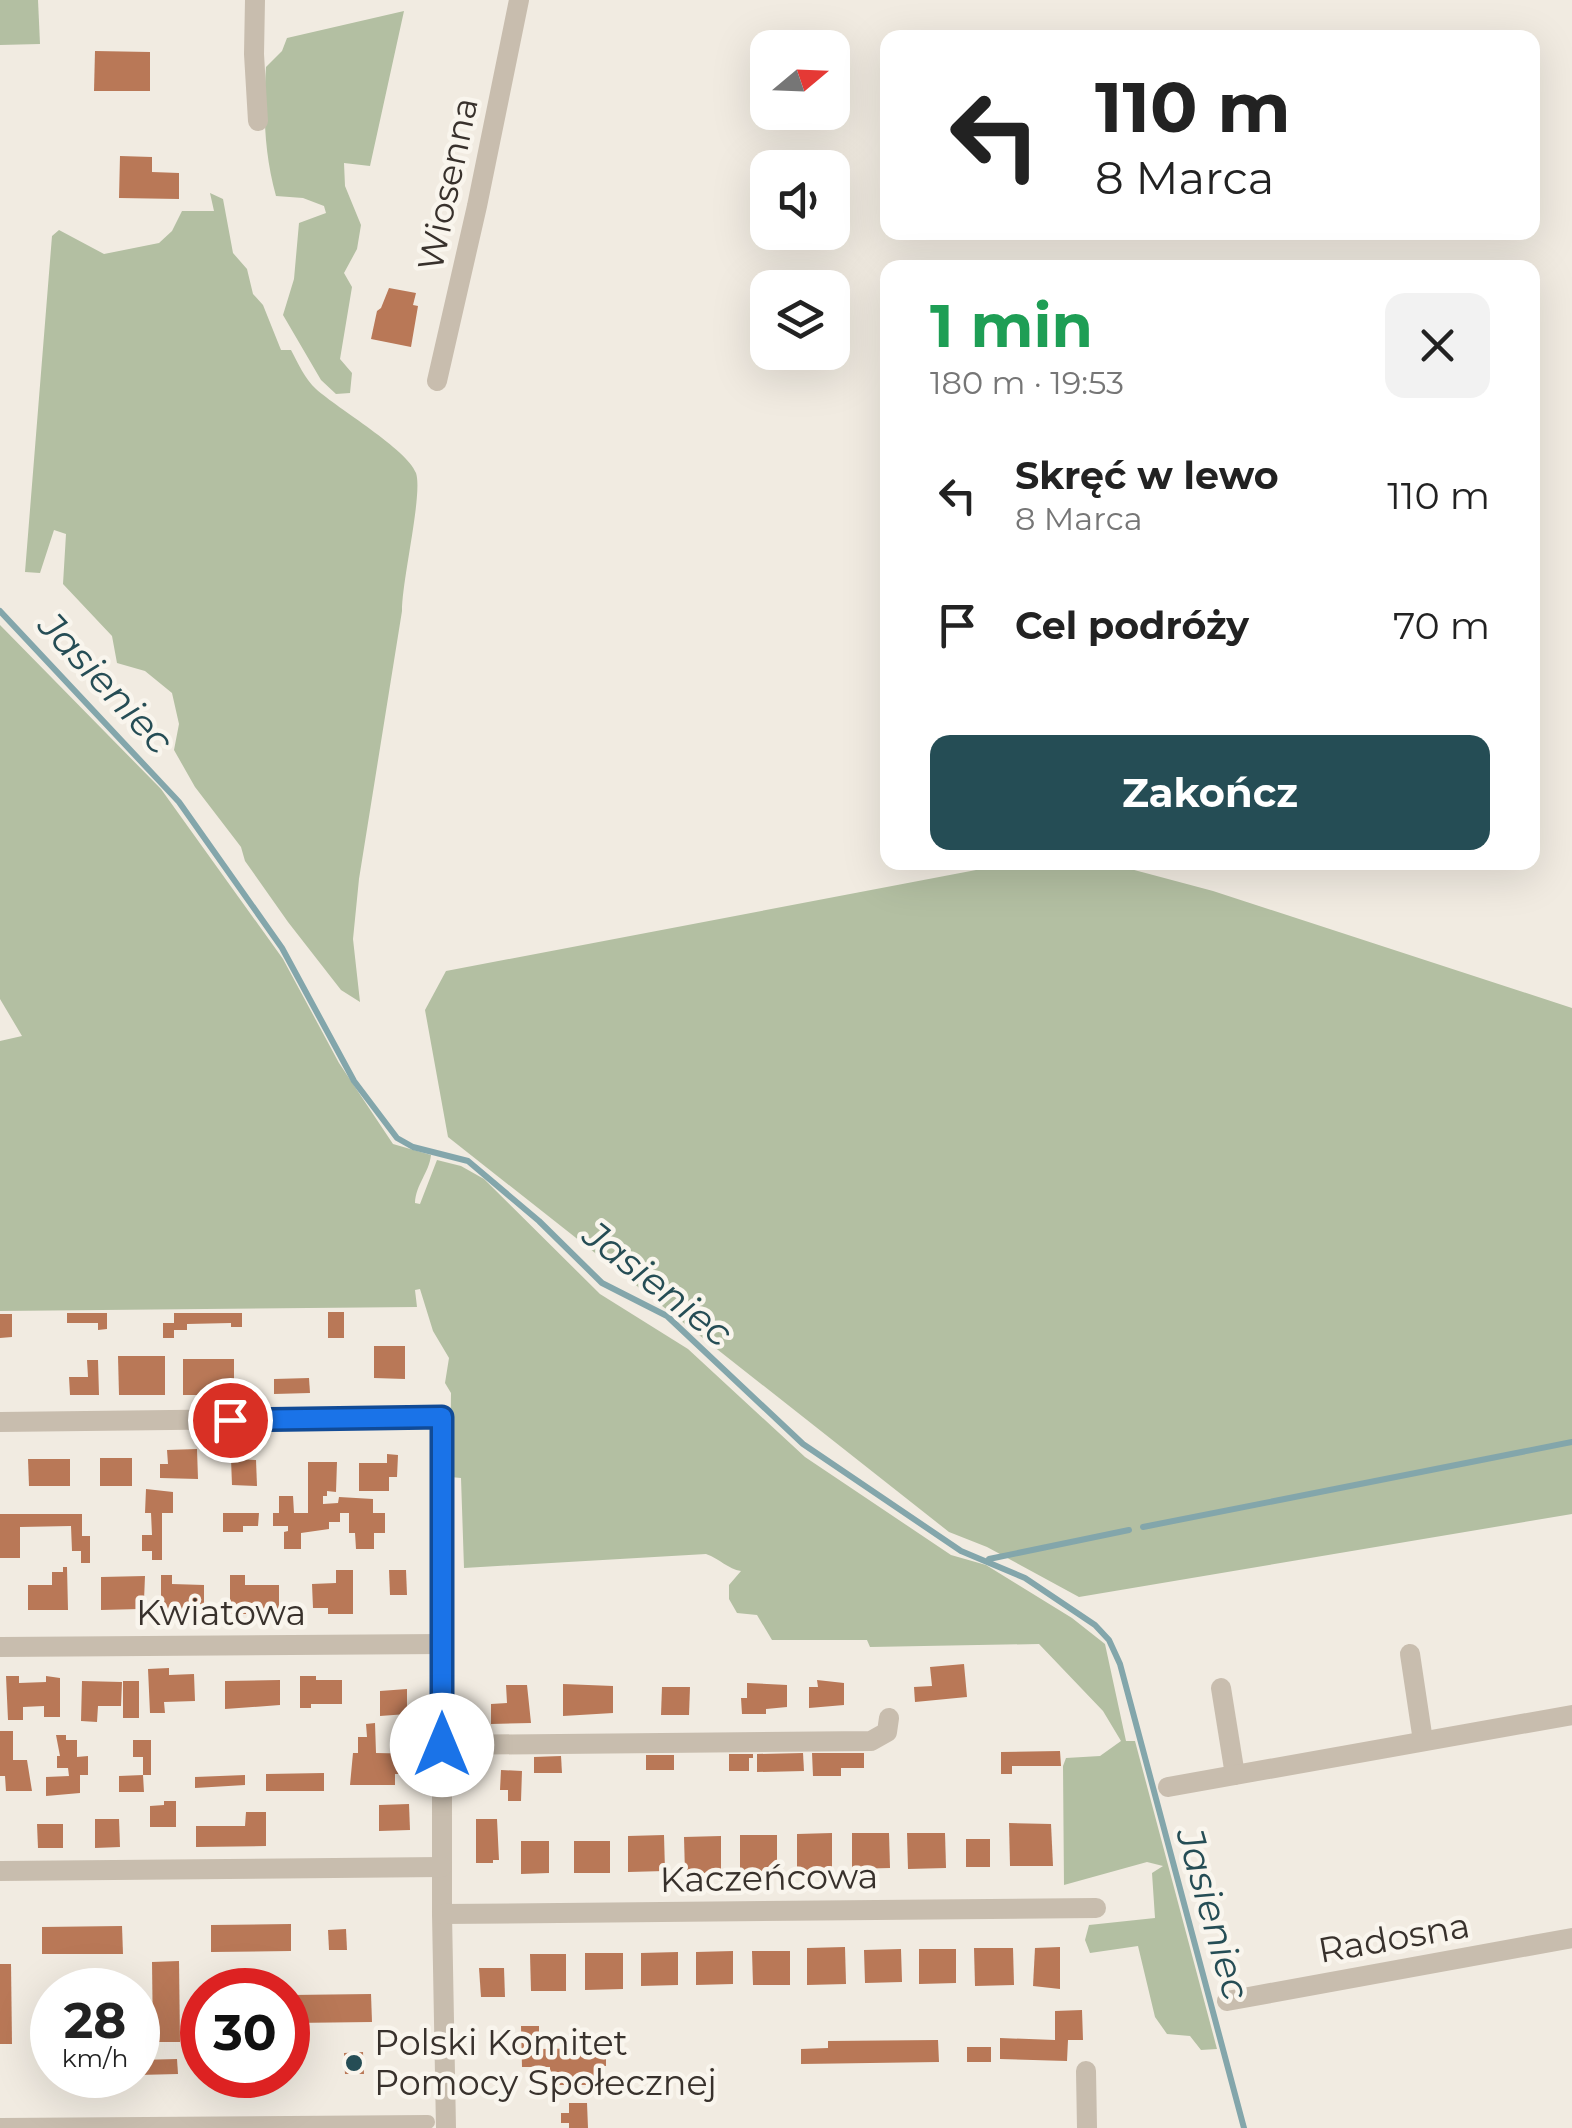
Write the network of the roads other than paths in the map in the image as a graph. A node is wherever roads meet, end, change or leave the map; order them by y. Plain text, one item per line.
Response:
1 (255, 0) edge
2 (519, 0) edge
3 (258, 121) dead end
4 (437, 381) dead end
5 (0, 1422) edge
6 (442, 1644) junction
7 (0, 1648) edge
8 (1410, 1654) dead end
9 (1221, 1688) dead end
10 (1572, 1715) edge
11 (889, 1718) dead end
12 (1423, 1741) junction
13 (442, 1745) junction
14 (1234, 1775) junction
15 (1168, 1786) dead end
16 (442, 1867) junction
17 (0, 1871) edge
18 (1096, 1908) dead end
19 (442, 1914) junction
20 (1572, 1938) edge
21 (1228, 2002) dead end
22 (1086, 2072) dead end
23 (355, 2125) edge
24 (437, 2125) edge
25 (0, 2126) edge
26 (1087, 2128) edge

1 - 3 street
2 - 4 street, Wiosenna
5 - 6 street
6 - 7 street, Kwiatowa
6 - 13 street
8 - 12 street
9 - 14 street
10 - 12 street
11 - 13 street
12 - 14 street
13 - 16 street
14 - 15 street
16 - 17 street
16 - 19 street
18 - 19 street, Kaczeńcowa
19 - 24 street
20 - 21 street, Radosna
22 - 26 street
23 - 24 street
23 - 25 street

